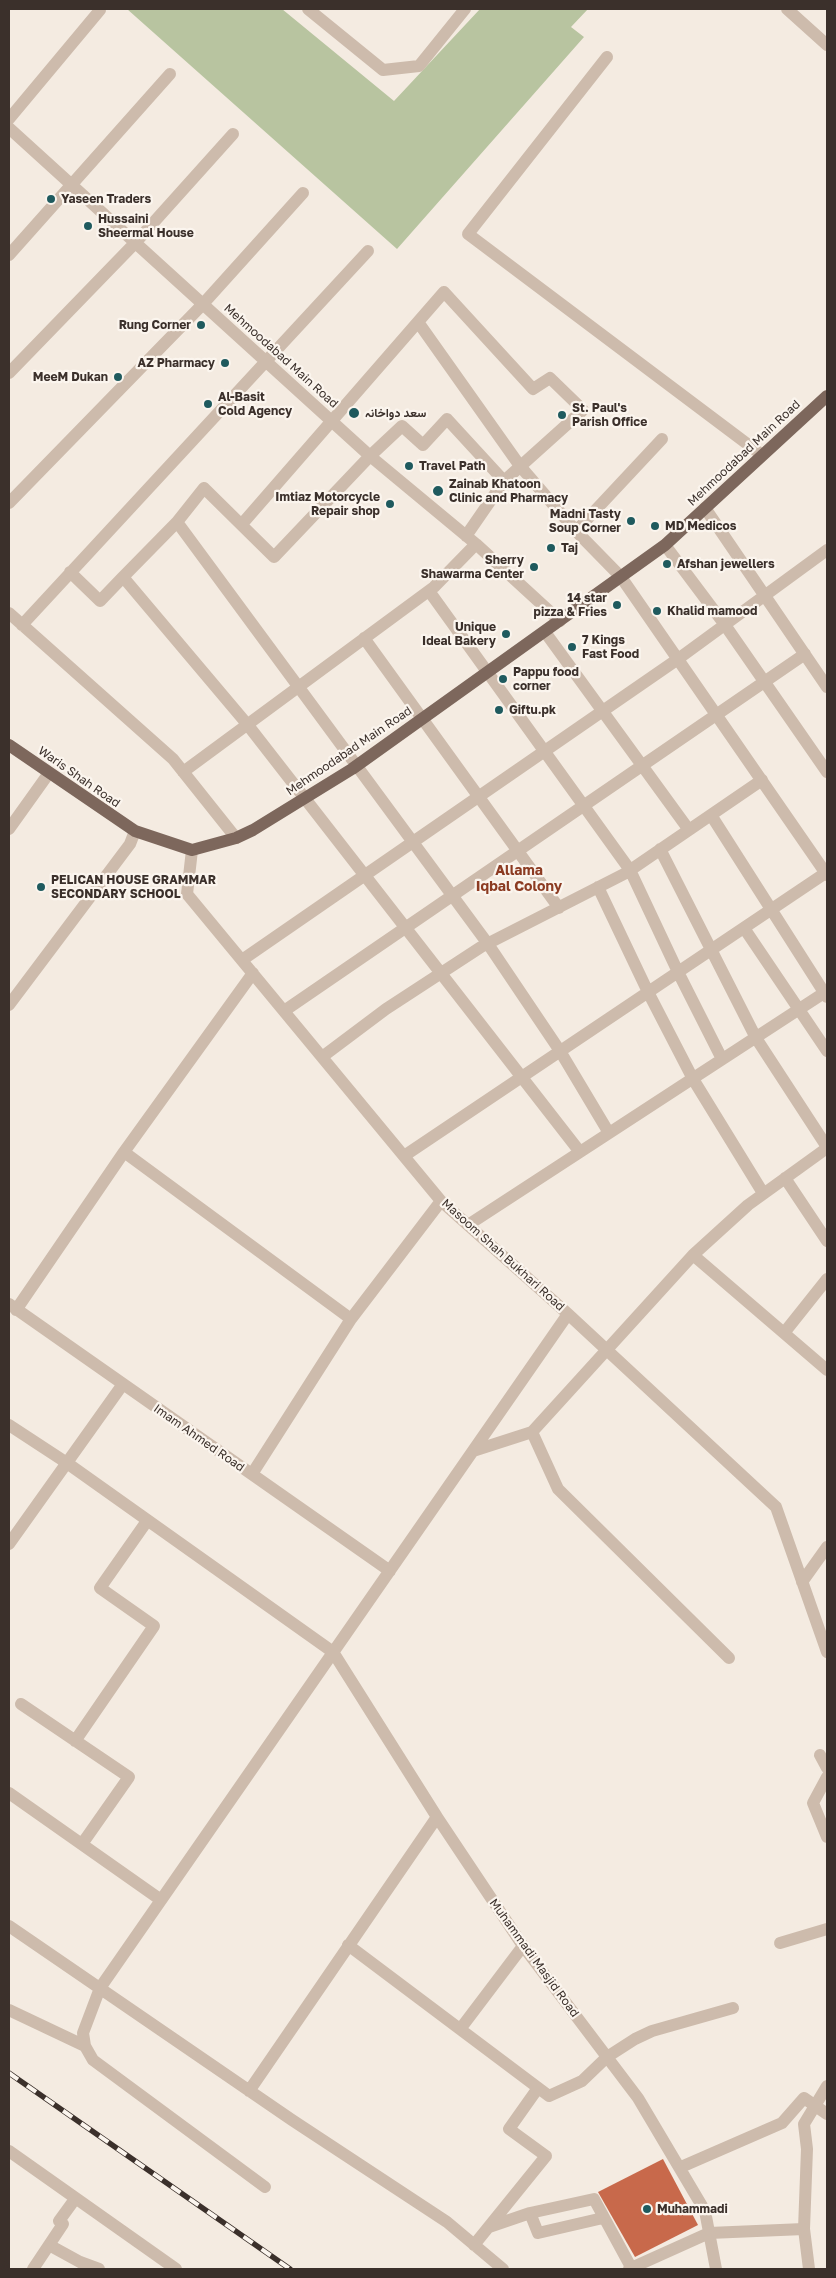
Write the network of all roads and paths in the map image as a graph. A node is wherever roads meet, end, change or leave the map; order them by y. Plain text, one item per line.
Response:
1 (308, 9) edge
2 (465, 9) edge
3 (787, 9) edge
4 (100, 10) edge
5 (827, 45) edge
6 (607, 57) dead end
7 (170, 74) dead end
8 (9, 119) edge
9 (9, 128) edge
10 (233, 134) dead end
11 (72, 186) junction
12 (302, 193) dead end
13 (136, 242) junction
14 (368, 251) dead end
15 (9, 255) edge
16 (203, 304) junction
17 (418, 322) junction
18 (267, 362) junction
19 (9, 373) edge
20 (827, 396) edge
21 (332, 422) junction
22 (662, 439) dead end
23 (762, 455) junction
24 (370, 456) junction
25 (520, 466) junction
26 (504, 481) junction
27 (9, 502) edge
28 (705, 508) junction
29 (177, 522) junction
30 (242, 524) junction
31 (576, 531) junction
32 (466, 536) junction
33 (476, 544) junction
34 (665, 545) junction
35 (827, 550) edge
36 (70, 572) junction
37 (124, 577) junction
38 (621, 577) junction
39 (429, 591) junction
40 (765, 596) junction
41 (9, 613) edge
42 (560, 621) junction
43 (22, 625) junction
44 (725, 625) junction
45 (545, 632) junction
46 (364, 638) junction
47 (805, 654) junction
48 (678, 659) junction
49 (488, 672) junction
50 (765, 682) junction
51 (299, 686) junction
52 (827, 687) edge
53 (603, 711) junction
54 (717, 716) junction
55 (423, 718) junction
56 (247, 724) junction
57 (9, 745) edge
58 (545, 751) junction
59 (357, 765) junction
60 (643, 766) junction
61 (183, 772) junction
62 (827, 772) edge
63 (49, 773) junction
64 (762, 780) junction
65 (479, 796) junction
66 (306, 798) junction
67 (584, 806) junction
68 (711, 815) junction
69 (9, 829) edge
70 (689, 830) junction
71 (135, 831) junction
72 (236, 838) junction
73 (413, 842) junction
74 (660, 849) junction
75 (192, 850) junction
76 (518, 852) junction
77 (630, 870) junction
78 (827, 873) edge
79 (366, 874) junction
80 (598, 887) junction
81 (452, 896) junction
82 (558, 908) junction
83 (772, 909) junction
84 (407, 927) junction
85 (744, 928) junction
86 (488, 944) junction
87 (711, 950) junction
88 (242, 960) junction
89 (678, 972) junction
90 (253, 973) junction
91 (442, 974) junction
92 (648, 992) junction
93 (826, 994) edge
94 (9, 1006) edge
95 (799, 1010) junction
96 (284, 1011) junction
97 (756, 1038) junction
98 (560, 1051) junction
99 (827, 1051) edge
100 (322, 1057) junction
101 (722, 1059) junction
102 (522, 1077) junction
103 (694, 1078) junction
104 (609, 1133) junction
105 (827, 1147) edge
106 (124, 1152) junction
107 (580, 1152) junction
108 (404, 1156) junction
109 (785, 1178) junction
110 (763, 1194) junction
111 (441, 1201) junction
112 (468, 1225) junction
113 (827, 1241) edge
114 (693, 1255) junction
115 (827, 1279) edge
116 (12, 1307) edge
117 (568, 1314) junction
118 (352, 1319) junction
119 (784, 1333) junction
120 (606, 1350) junction
121 (827, 1370) edge
122 (123, 1384) junction
123 (9, 1425) edge
124 (532, 1432) junction
125 (473, 1451) junction
126 (67, 1464) junction
127 (252, 1474) junction
128 (147, 1521) junction
129 (9, 1544) edge
130 (827, 1547) edge
131 (390, 1571) junction
132 (802, 1582) junction
133 (822, 1618) edge
134 (333, 1652) junction
135 (827, 1652) edge
136 (729, 1658) dead end
137 (21, 1704) dead end
138 (75, 1741) junction
139 (820, 1755) dead end
140 (827, 1768) edge
141 (827, 1777) edge
142 (9, 1793) edge
143 (438, 1817) junction
144 (827, 1837) edge
145 (82, 1844) junction
146 (161, 1900) junction
147 (9, 1926) edge
148 (827, 1929) edge
149 (780, 1942) dead end
150 (348, 1945) junction
151 (523, 1946) junction
152 (100, 1988) junction
153 (733, 2008) dead end
154 (9, 2010) edge
155 (461, 2028) junction
156 (85, 2046) junction
157 (607, 2057) junction
158 (827, 2086) edge
159 (538, 2088) junction
160 (249, 2090) junction
161 (815, 2106) junction
162 (827, 2114) edge
163 (9, 2151) edge
164 (681, 2167) junction
165 (265, 2187) dead end
166 (75, 2199) junction
167 (530, 2213) junction
168 (602, 2218) junction
169 (489, 2227) junction
170 (804, 2229) junction
171 (710, 2233) junction
172 (49, 2244) junction
173 (474, 2245) junction
174 (33, 2269) edge
175 (99, 2269) edge
176 (176, 2269) edge
177 (503, 2269) edge
178 (631, 2269) edge
179 (716, 2269) edge
180 (809, 2269) edge

1 - 2 street
3 - 5 street
4 - 8 street
6 - 23 street
7 - 11 street
9 - 11 street, Mehmoodabad Main Road
10 - 13 street
11 - 13 street, Mehmoodabad Main Road
11 - 15 street
12 - 16 street
13 - 16 street, Mehmoodabad Main Road
13 - 19 street
14 - 18 street
16 - 18 street, Mehmoodabad Main Road
16 - 27 street
17 - 21 street
17 - 25 street
17 - 25 street
18 - 21 street, Mehmoodabad Main Road
18 - 36 street
20 - 23 main road, Mehmoodabad Main Road
21 - 24 street, Mehmoodabad Main Road
21 - 30 street
22 - 31 street
23 - 28 main road, Mehmoodabad Main Road
24 - 26 street
24 - 30 street
24 - 32 street, Mehmoodabad Main Road
25 - 26 street
25 - 31 street
26 - 32 street
28 - 34 main road, Mehmoodabad Main Road
28 - 40 street
29 - 30 street
29 - 37 street
29 - 51 street
31 - 38 street
32 - 33 street, Mehmoodabad Main Road
33 - 39 street
33 - 42 street, Mehmoodabad Main Road
34 - 38 main road, Mehmoodabad Main Road
34 - 44 street
35 - 40 street
36 - 37 street
36 - 43 street
37 - 56 street
38 - 42 main road, Mehmoodabad Main Road
38 - 48 street
39 - 46 street
39 - 49 street
40 - 44 street
40 - 47 street
41 - 43 street
42 - 45 main road, Mehmoodabad Main Road
43 - 61 street
44 - 48 street
44 - 50 street
45 - 49 main road, Mehmoodabad Main Road
45 - 53 street
46 - 51 street
46 - 55 street
47 - 50 street
47 - 52 street
48 - 53 street
48 - 54 street
49 - 55 main road, Mehmoodabad Main Road
49 - 58 street
50 - 54 street
50 - 62 street
51 - 56 street
51 - 59 street
53 - 58 street
53 - 60 street
54 - 60 street
54 - 64 street
55 - 59 main road, Mehmoodabad Main Road
55 - 65 street
56 - 61 street
56 - 66 street
57 - 63 main road, Waris Shah Road
58 - 65 street
58 - 67 street
59 - 66 main road, Mehmoodabad Main Road
59 - 73 street
60 - 67 street
60 - 70 street
61 - 72 street
63 - 69 street
63 - 71 main road, Waris Shah Road
64 - 68 street
64 - 78 street
65 - 73 street
65 - 76 street
66 - 72 main road, Mehmoodabad Main Road
66 - 79 street
67 - 76 street
67 - 77 street
68 - 70 street
68 - 83 street
70 - 74 street
71 - 75 main road
71 - 94 street
72 - 75 main road, Mehmoodabad Main Road
73 - 79 street
73 - 81 street
74 - 77 street
74 - 87 street
75 - 88 street, Masoom Shah Bukhari Road
76 - 81 street
76 - 82 street
77 - 80 street
77 - 89 street
78 - 83 street
79 - 84 street
79 - 88 street
80 - 82 street
80 - 92 street
81 - 84 street
81 - 86 street
82 - 86 street
83 - 85 street
83 - 93 street
84 - 91 street
84 - 96 street
85 - 87 street
85 - 95 street
86 - 91 street
86 - 98 street
87 - 89 street
87 - 97 street
88 - 90 street, Masoom Shah Bukhari Road
89 - 92 street
89 - 101 street
90 - 96 street, Masoom Shah Bukhari Road
90 - 106 street
91 - 100 street
91 - 102 street
92 - 98 street
92 - 103 street
93 - 95 street
95 - 97 street
95 - 99 street
96 - 100 street, Masoom Shah Bukhari Road
97 - 101 street
97 - 105 street
98 - 102 street
98 - 104 street
100 - 108 street, Masoom Shah Bukhari Road
101 - 103 street
102 - 107 street
102 - 108 street
103 - 104 street
103 - 110 street
104 - 107 street
105 - 109 street
106 - 116 street
106 - 118 street
107 - 112 street
108 - 111 street, Masoom Shah Bukhari Road
109 - 110 street
109 - 113 street
110 - 114 street
111 - 112 street, Masoom Shah Bukhari Road
111 - 118 street
112 - 117 street, Masoom Shah Bukhari Road
114 - 119 street
114 - 120 street
115 - 119 street
116 - 122 street, Imam Ahmed Road
117 - 120 street, Masoom Shah Bukhari Road
117 - 125 street
118 - 127 street
119 - 121 street
120 - 124 street
120 - 132 street, Masoom Shah Bukhari Road
122 - 126 street
122 - 127 street, Imam Ahmed Road
123 - 126 street
124 - 125 street
124 - 136 street
125 - 131 street
126 - 128 street
126 - 129 street
127 - 131 street, Imam Ahmed Road
128 - 134 street
128 - 138 street
130 - 132 street
131 - 134 street
132 - 133 street, Masoom Shah Bukhari Road
133 - 135 street, Masoom Shah Bukhari Road
134 - 143 street, Muhammadi Masjid Road
134 - 146 street
137 - 138 street
138 - 145 street
139 - 140 street
141 - 144 street
142 - 145 street
143 - 150 street
143 - 151 street, Muhammadi Masjid Road
145 - 146 street
146 - 152 street
147 - 152 street
148 - 149 street
150 - 155 street
150 - 160 street
151 - 155 street
151 - 157 street, Muhammadi Masjid Road
152 - 156 street
152 - 160 street
153 - 157 street
154 - 156 street
155 - 159 street
156 - 165 street
157 - 159 street
157 - 164 street, Muhammadi Masjid Road
158 - 161 street
159 - 169 street
160 - 173 street
161 - 162 street
161 - 164 street
161 - 170 street
163 - 166 street
164 - 171 street, Muhammadi Masjid Road
166 - 172 street
166 - 176 street
167 - 168 street
167 - 168 street
167 - 169 street
168 - 178 street
169 - 173 street
170 - 171 street
170 - 180 street
171 - 178 street
171 - 179 street, Muhammadi Masjid Road
172 - 174 street
172 - 175 street
173 - 177 street

